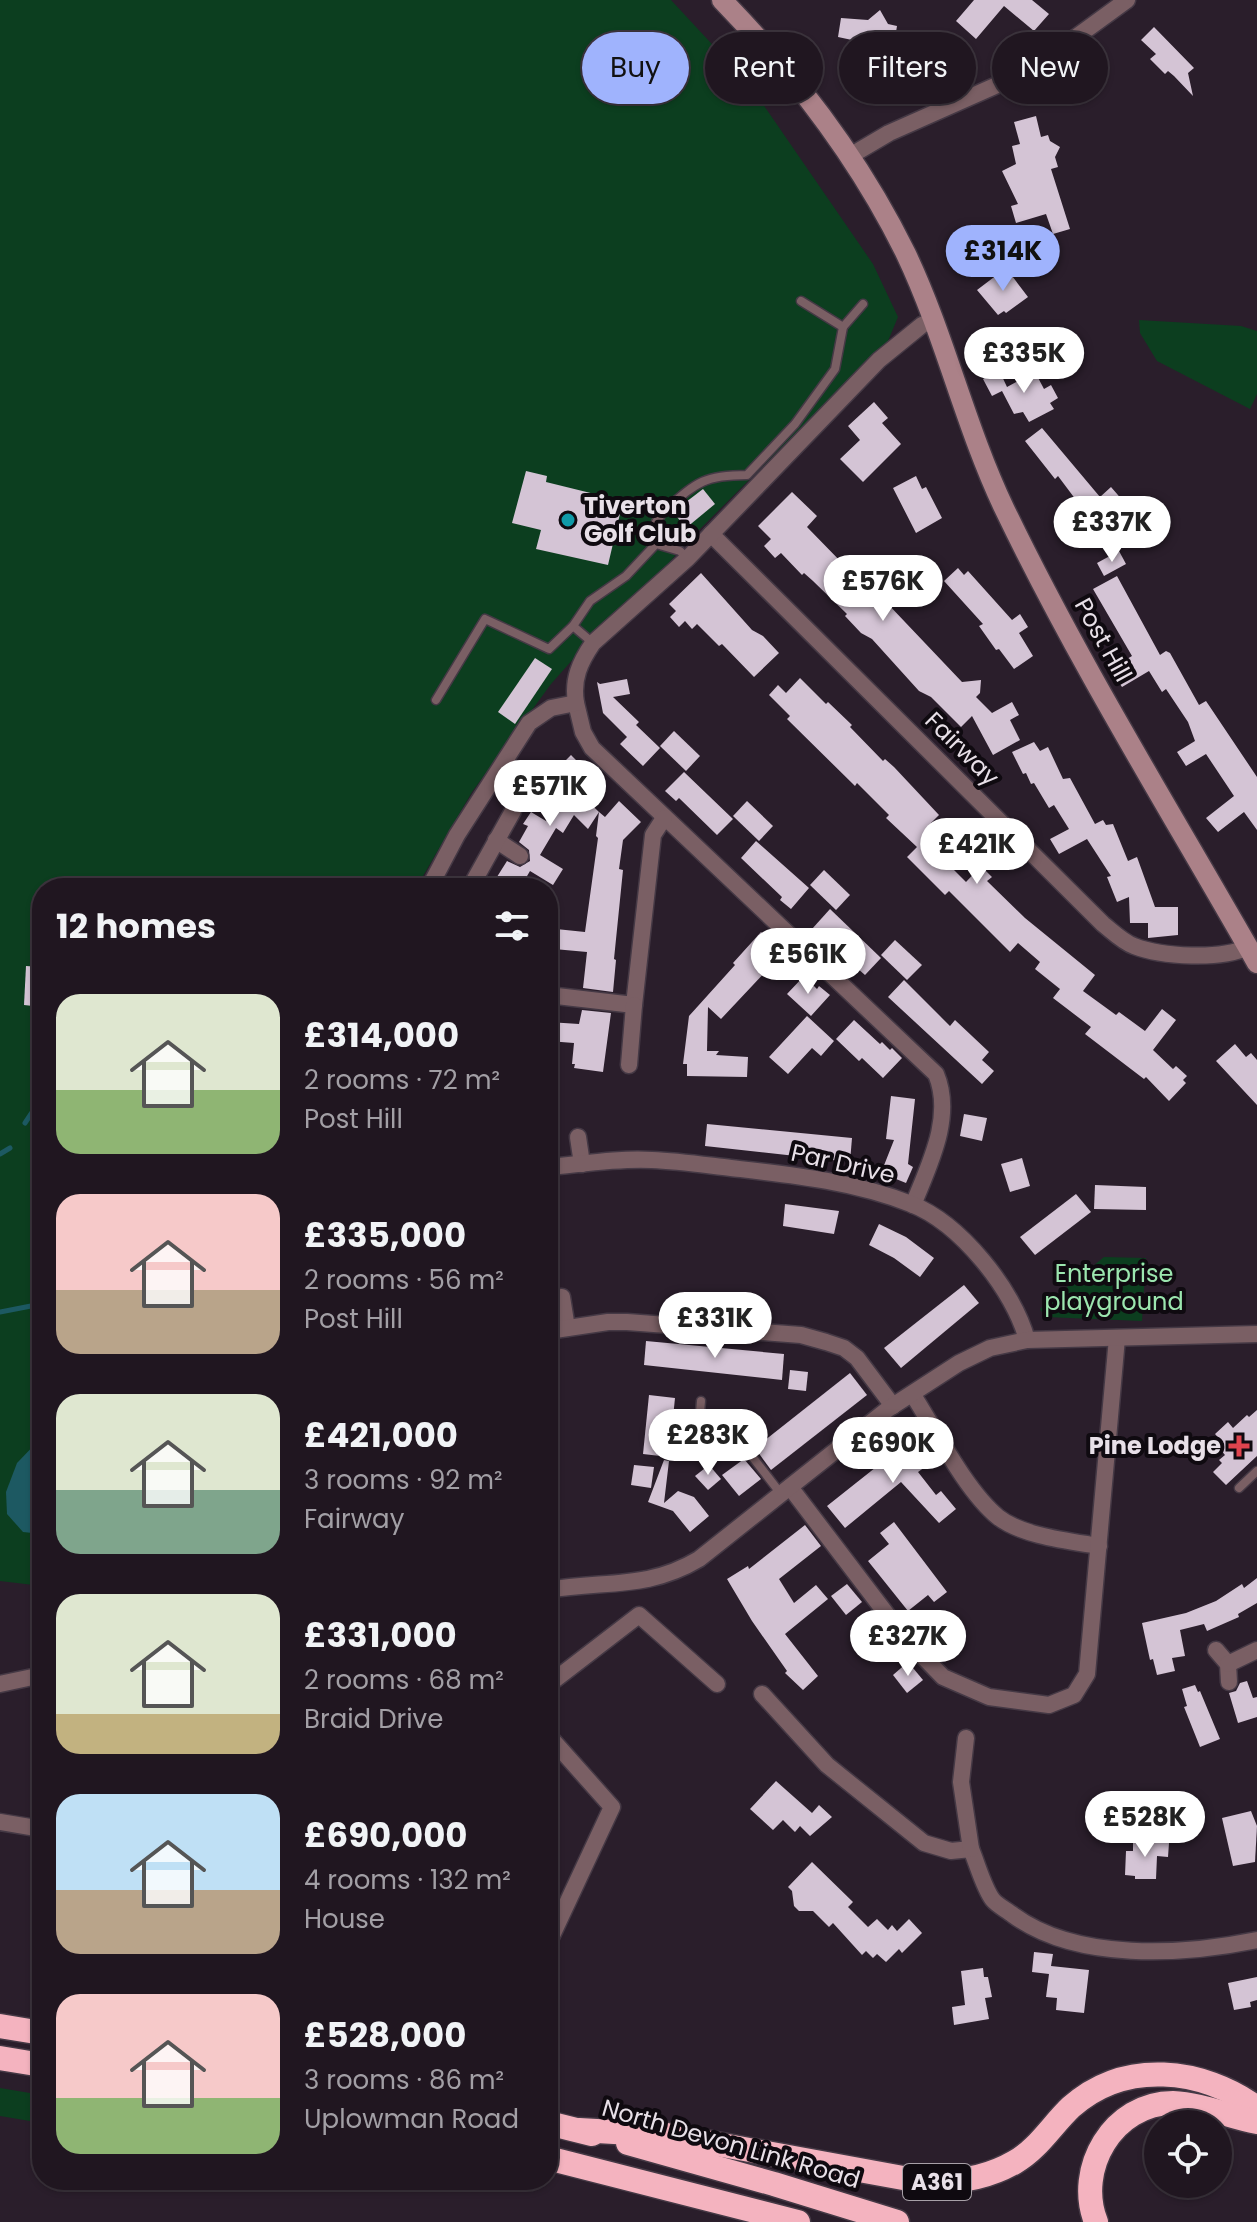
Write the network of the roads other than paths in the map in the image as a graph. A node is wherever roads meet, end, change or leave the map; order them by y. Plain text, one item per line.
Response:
1 (722, 0) edge
2 (1127, 0) edge
3 (850, 156) junction
4 (801, 301) dead end
5 (863, 304) dead end
6 (933, 320) junction
7 (843, 327) junction
8 (635, 502) dead end
9 (664, 511) junction
10 (656, 522) dead end
11 (711, 534) junction
12 (688, 558) junction
13 (573, 626) junction
14 (593, 643) junction
15 (436, 700) dead end
16 (576, 703) junction
17 (513, 811) dead end
18 (664, 818) junction
19 (496, 840) junction
20 (520, 856) dead end
21 (434, 878) edge
22 (475, 878) edge
23 (1252, 955) edge
24 (558, 996) edge
25 (634, 1005) junction
26 (629, 1065) dead end
27 (578, 1137) dead end
28 (582, 1164) junction
29 (558, 1166) edge
30 (913, 1205) junction
31 (562, 1297) dead end
32 (567, 1328) junction
33 (558, 1329) edge
34 (1257, 1334) edge
35 (1117, 1338) junction
36 (1027, 1340) junction
37 (913, 1395) junction
38 (701, 1401) dead end
39 (893, 1406) junction
40 (699, 1427) junction
41 (697, 1447) dead end
42 (1257, 1471) edge
43 (1239, 1488) dead end
44 (786, 1491) junction
45 (1099, 1546) junction
46 (558, 1589) edge
47 (1216, 1650) dead end
48 (1257, 1650) edge
49 (1228, 1664) junction
50 (32, 1677) edge
51 (558, 1677) edge
52 (1229, 1682) dead end
53 (0, 1684) edge
54 (717, 1684) dead end
55 (762, 1694) dead end
56 (966, 1738) dead end
57 (558, 1746) edge
58 (0, 1822) edge
59 (32, 1827) edge
60 (971, 1849) junction
61 (558, 1923) edge
62 (1257, 1940) edge
63 (0, 2026) edge
64 (32, 2031) edge
65 (0, 2058) edge
66 (32, 2063) edge
67 (1257, 2108) edge
68 (1257, 2122) edge
69 (558, 2125) edge
70 (579, 2130) junction
71 (558, 2161) edge
72 (798, 2222) edge
73 (897, 2222) edge
74 (1096, 2222) edge

1 - 3 street, Post Hill
2 - 3 street
3 - 6 street, Post Hill
4 - 7 lane
5 - 7 lane
6 - 11 street
6 - 23 street, Post Hill
7 - 9 lane
8 - 9 lane
9 - 10 lane
11 - 12 street
11 - 23 street, Fairway
12 - 13 lane
12 - 14 street
13 - 14 lane
13 - 15 lane
14 - 16 street
16 - 18 street
16 - 21 street
17 - 19 street
18 - 25 street
18 - 30 street
19 - 20 street
19 - 22 street
24 - 25 street
25 - 26 street
27 - 28 street
28 - 29 street, Par Drive
28 - 30 street, Par Drive
30 - 36 street, Par Drive
31 - 32 street
32 - 33 street
32 - 39 street
34 - 35 street
35 - 36 street
35 - 45 street
36 - 37 street
37 - 39 street
37 - 45 street
38 - 40 lane
39 - 44 street
40 - 41 lane
40 - 44 lane
42 - 43 lane
44 - 45 street
44 - 46 street
47 - 49 street
48 - 49 street
49 - 52 street
50 - 53 street
51 - 54 street
55 - 60 street
56 - 60 street
57 - 61 street
58 - 59 street
60 - 62 street
63 - 64 highway
65 - 66 highway
67 - 70 highway, A361
68 - 74 highway
69 - 70 highway, North Devon Link Road / A361
70 - 73 highway, North Devon Link Road / A361
71 - 72 highway

